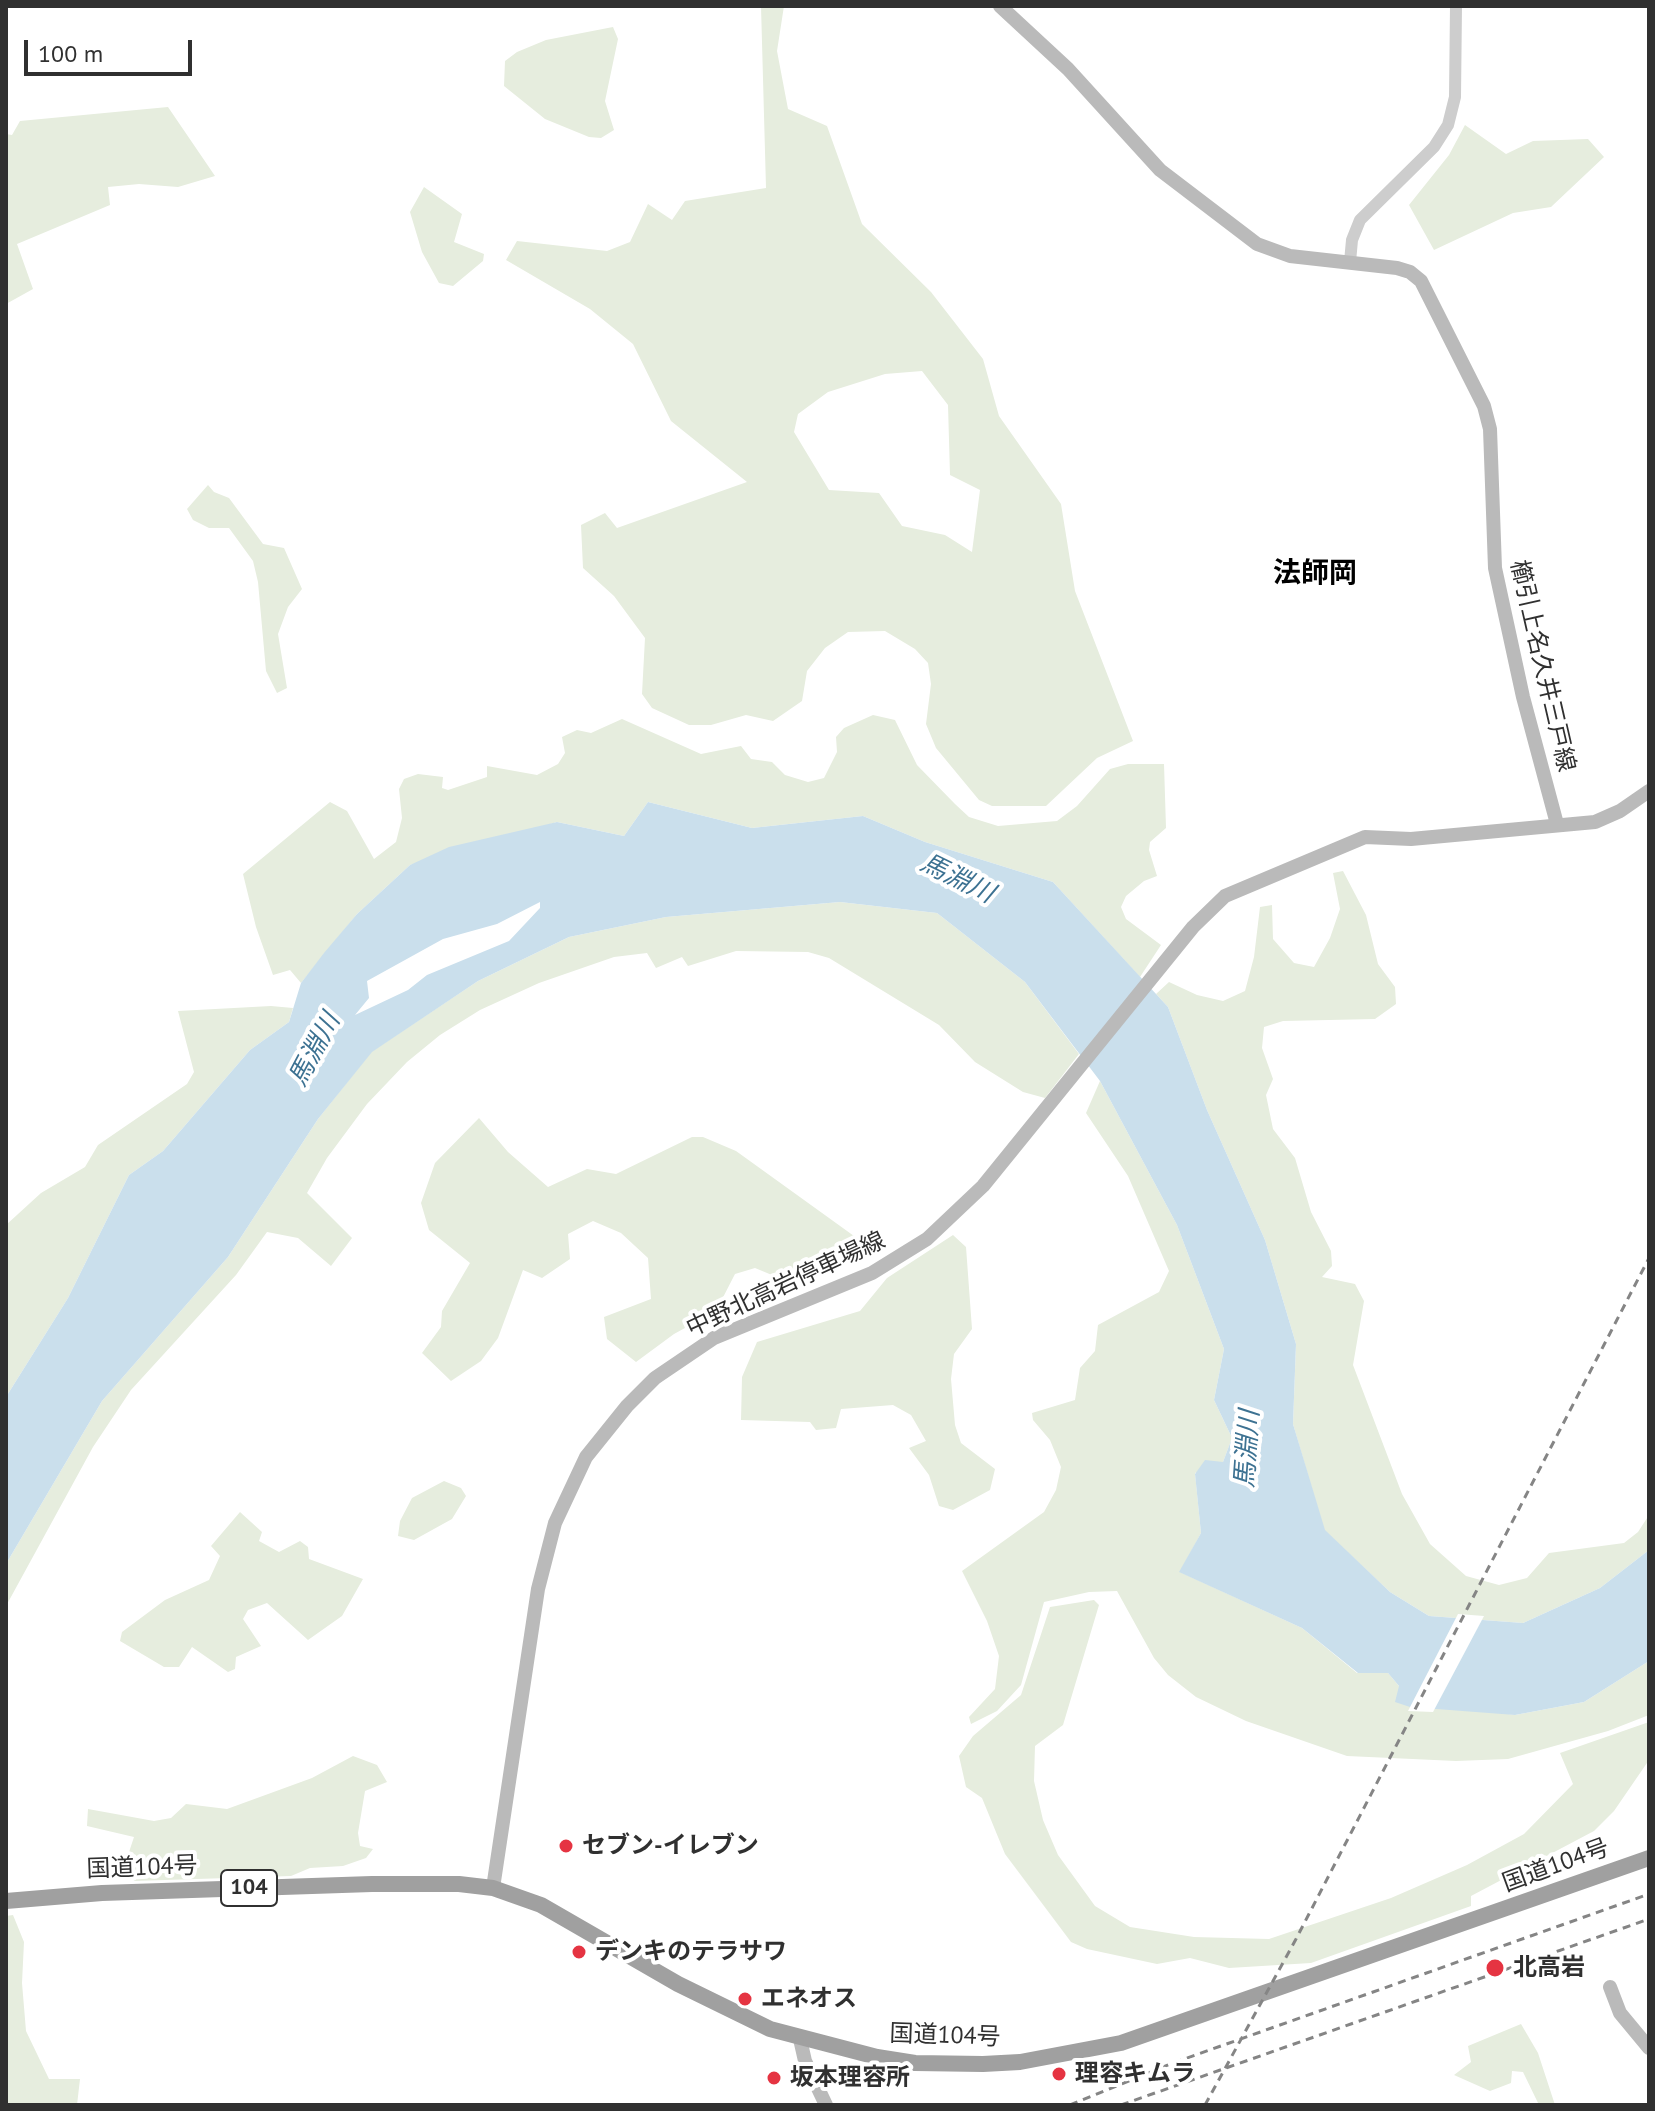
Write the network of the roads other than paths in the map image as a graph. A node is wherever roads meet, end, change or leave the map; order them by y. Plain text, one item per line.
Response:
1 (1000, 6) edge
2 (1456, 6) edge
3 (1350, 262) junction
4 (1649, 791) edge
5 (1557, 824) junction
6 (1649, 1858) edge
7 (493, 1888) junction
8 (6, 1901) edge
9 (1610, 1987) dead end
10 (800, 2039) junction
11 (1649, 2048) edge
12 (826, 2105) edge

1 - 3 main road, 櫛引上名久井三戸線
2 - 3 street
3 - 5 main road, 櫛引上名久井三戸線
4 - 5 main road
5 - 7 main road, 中野北高岩停車場線
6 - 10 highway, 国道104号 / 104
7 - 8 highway, 国道104号 / 104
7 - 10 highway, 国道104号 / 104
9 - 11 main road
10 - 12 main road

